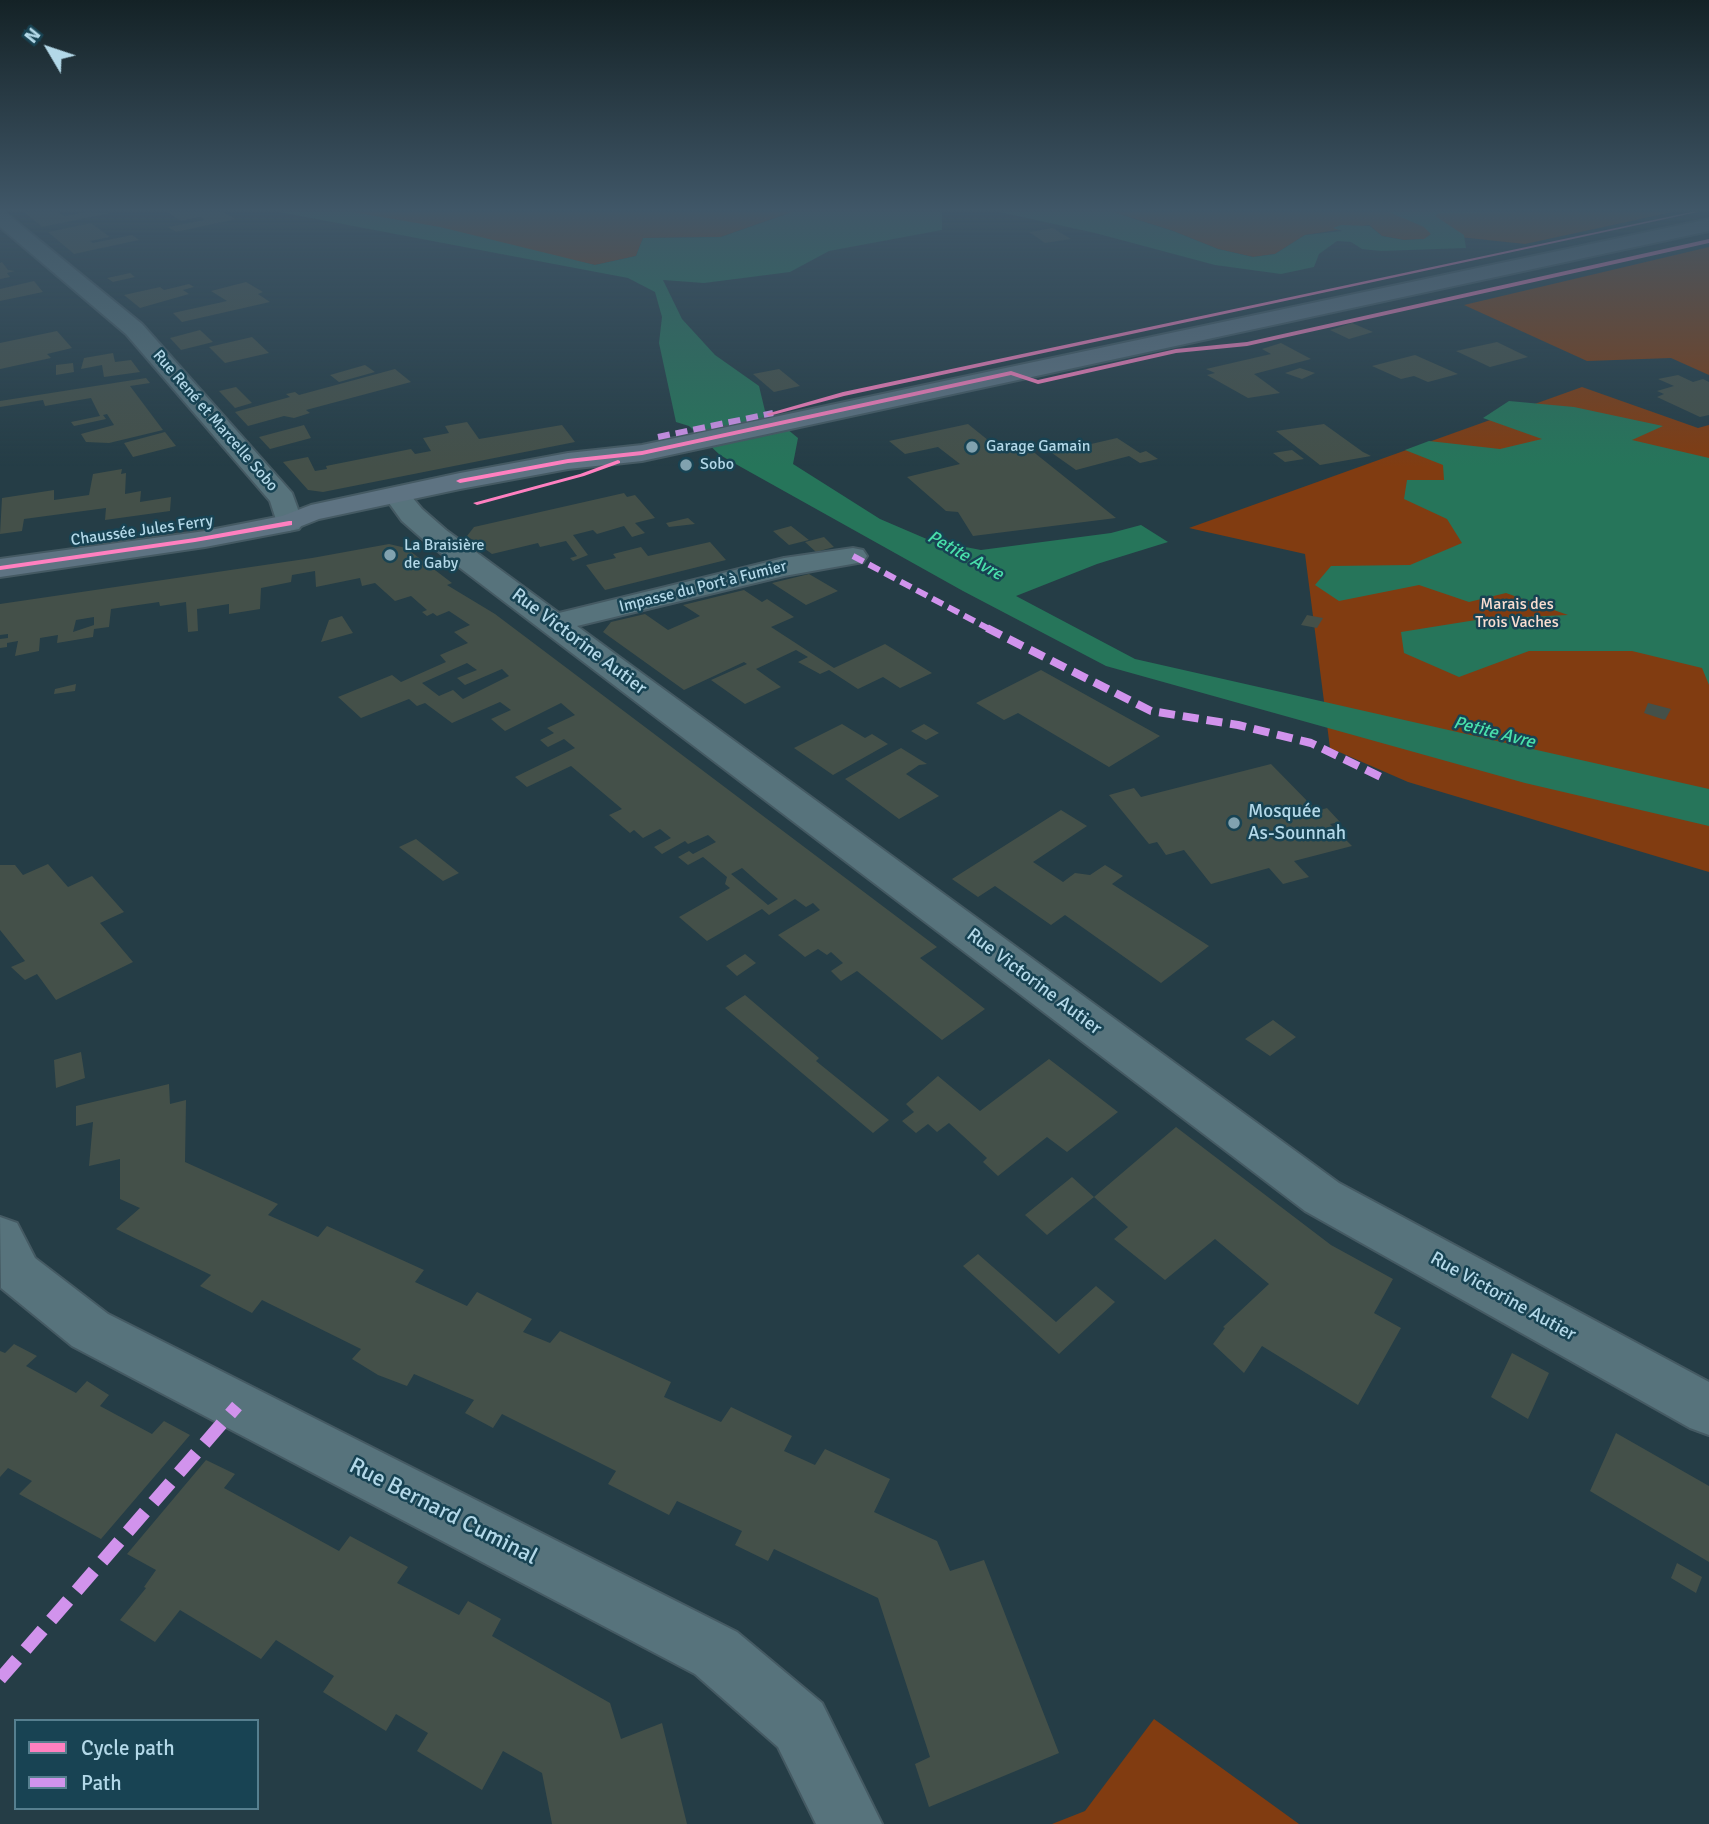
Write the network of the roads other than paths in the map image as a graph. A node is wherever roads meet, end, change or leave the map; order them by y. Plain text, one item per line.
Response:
1 (96, 297) edge
2 (1371, 297) edge
3 (404, 506) junction
4 (289, 523) junction
5 (853, 556) dead end
6 (0, 568) edge
7 (554, 623) junction
8 (0, 1237) edge
9 (1709, 1410) edge
10 (850, 1824) edge

1 - 4 street, Rue René et Marcelle Sobo
2 - 3 main road, Chaussée Jules Ferry
3 - 4 main road, Chaussée Jules Ferry
3 - 7 street, Rue Victorine Autier
4 - 6 main road, Chaussée Jules Ferry
5 - 7 street, Impasse du Port à Fumier
7 - 9 street, Rue Victorine Autier
8 - 10 street, Rue Bernard Cuminal

